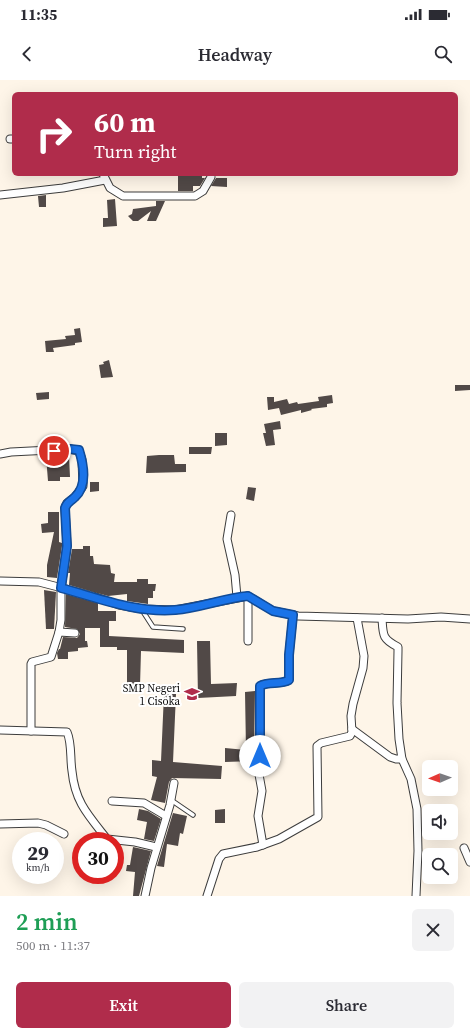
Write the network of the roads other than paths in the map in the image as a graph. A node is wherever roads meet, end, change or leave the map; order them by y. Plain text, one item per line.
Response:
1 (104, 177) edge
2 (211, 178) dead end
3 (0, 195) edge
4 (0, 454) edge
5 (232, 515) dead end
6 (0, 581) edge
7 (61, 588) junction
8 (248, 596) junction
9 (237, 597) junction
10 (142, 609) junction
11 (293, 615) junction
12 (357, 618) junction
13 (382, 618) junction
14 (470, 618) edge
15 (183, 629) dead end
16 (59, 632) junction
17 (75, 633) dead end
18 (248, 640) dead end
19 (352, 729) junction
20 (0, 730) edge
21 (31, 731) junction
22 (402, 759) junction
23 (174, 783) dead end
24 (172, 800) junction
25 (112, 801) dead end
26 (193, 815) dead end
27 (166, 816) junction
28 (0, 824) edge
29 (60, 832) edge
30 (263, 845) junction
31 (156, 847) junction
32 (464, 848) dead end
33 (470, 862) edge
34 (145, 896) edge
35 (207, 896) edge
36 (416, 896) edge

1 - 2 street
1 - 3 street
4 - 7 street
5 - 9 street
6 - 7 street
7 - 10 street
7 - 16 street
8 - 9 street
8 - 11 street
8 - 18 street
9 - 10 street
10 - 15 lane
11 - 12 street
11 - 30 street
12 - 13 street
12 - 19 street
13 - 14 street
13 - 22 street
16 - 17 street
16 - 21 street
19 - 22 street
19 - 30 street
20 - 21 street
21 - 31 street
22 - 36 street
23 - 24 street
24 - 26 lane
24 - 27 street
25 - 27 street
27 - 31 street
28 - 29 street
30 - 35 street
31 - 34 street
32 - 33 street

